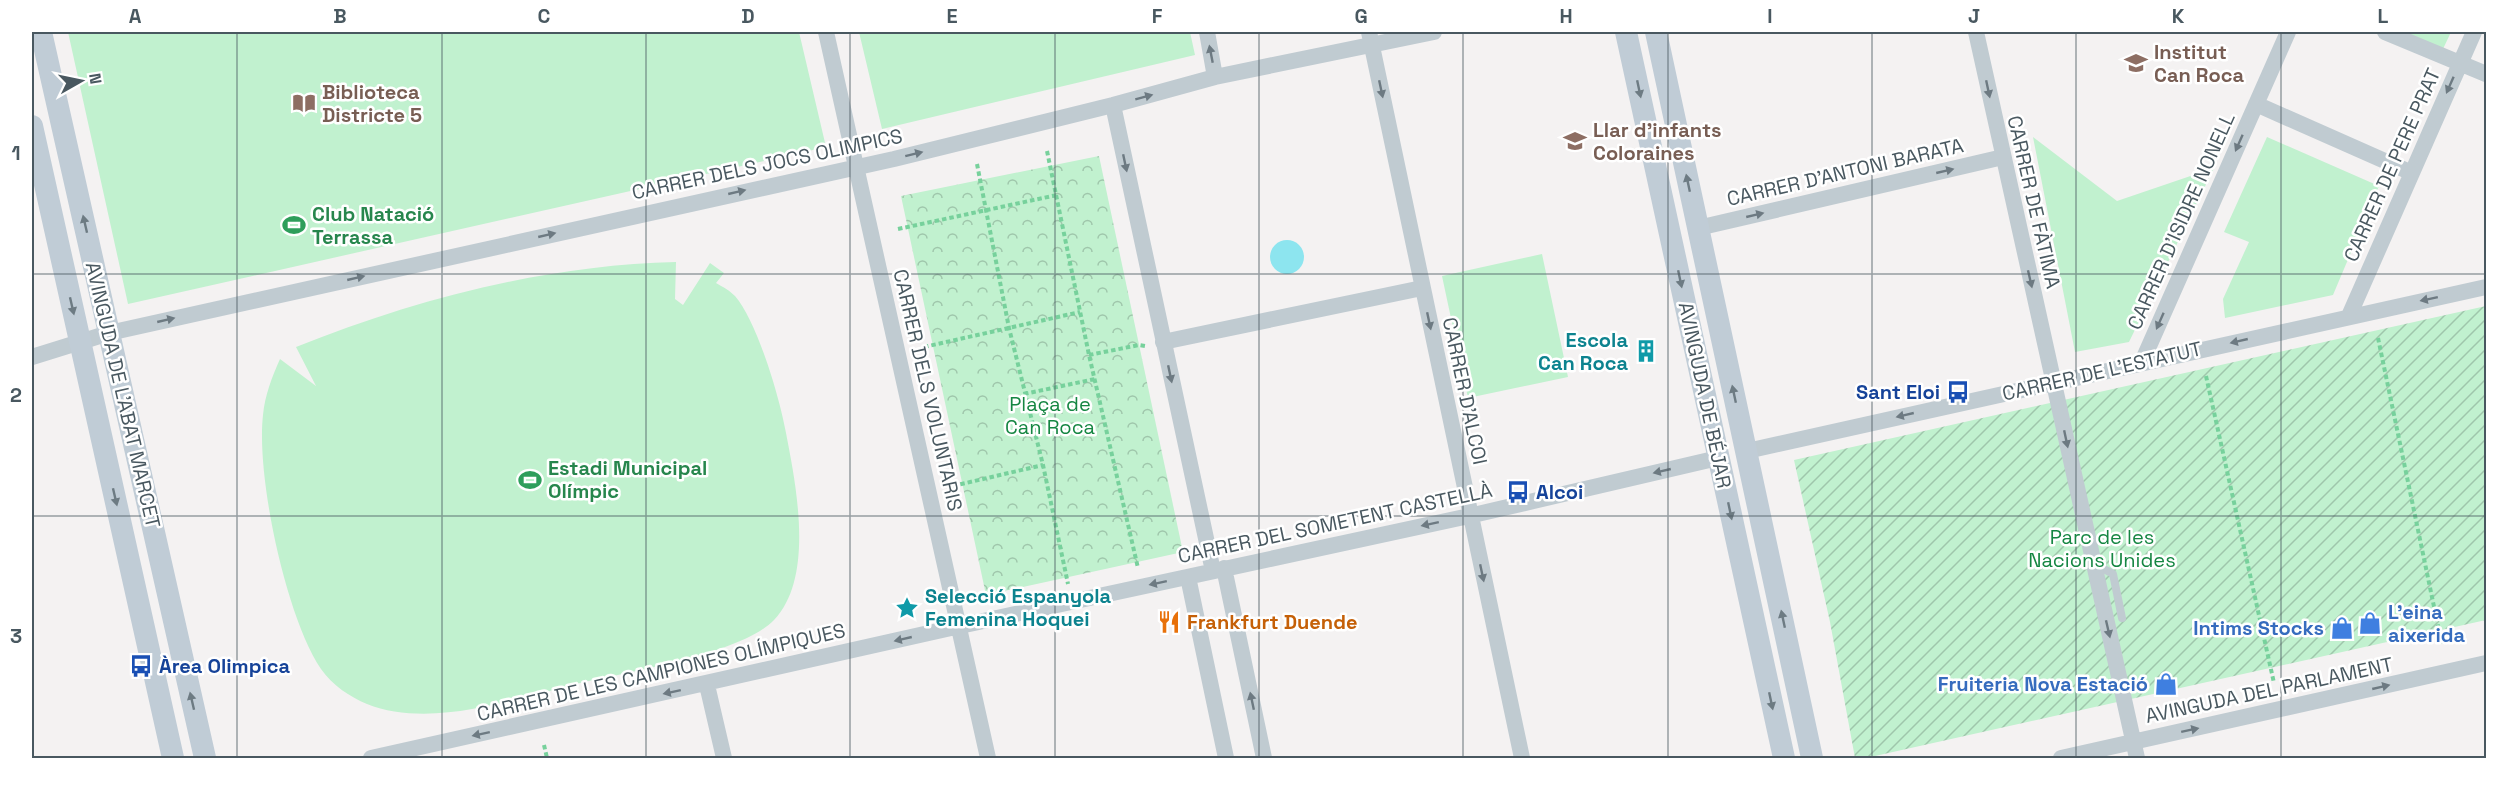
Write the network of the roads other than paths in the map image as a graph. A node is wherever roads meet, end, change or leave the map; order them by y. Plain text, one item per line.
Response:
1 (41, 32) edge
2 (826, 32) edge
3 (1206, 32) edge
4 (1434, 32) edge
5 (1626, 32) edge
6 (1656, 32) edge
7 (1976, 32) edge
8 (2288, 32) edge
9 (2385, 32) edge
10 (2474, 32) edge
11 (1371, 39) edge
12 (2460, 63) junction
13 (2487, 74) edge
14 (1215, 77) junction
15 (2256, 104) junction
16 (1113, 105) junction
17 (32, 126) edge
18 (2002, 157) junction
19 (857, 165) junction
20 (2412, 173) junction
21 (1698, 228) junction
22 (2487, 287) edge
23 (1422, 288) junction
24 (2349, 316) junction
25 (109, 333) junction
26 (80, 342) junction
27 (1163, 342) junction
28 (32, 357) edge
29 (2142, 362) junction
30 (2053, 382) junction
31 (1747, 451) junction
32 (1719, 458) junction
33 (1469, 516) junction
34 (1218, 569) junction
35 (2095, 569) junction
36 (1188, 577) junction
37 (2122, 618) dead end
38 (960, 626) junction
39 (2487, 663) edge
40 (707, 685) junction
41 (2133, 741) junction
42 (173, 759) edge
43 (205, 759) edge
44 (371, 759) edge
45 (723, 759) edge
46 (988, 759) edge
47 (1226, 759) edge
48 (1264, 759) edge
49 (1522, 759) edge
50 (1784, 759) edge
51 (1812, 759) edge
52 (2061, 759) edge
53 (2137, 759) edge

25 -> 1 main road, AVINGUDA DE L'ABAT MARCET
2 - 19 street, CARRER DELS VOLUNTARIS
14 -> 3 street
4 - 11 street, CARRER DELS JOCS OLIMPICS
5 -> 32 main road, AVINGUDA DE BÉJAR
21 -> 6 main road, AVINGUDA DE BÉJAR
7 -> 18 street, CARRER DE FÀTIMA
8 - 15 street, CARRER D'ISIDRE NONELL
9 - 12 street
10 - 12 street, CARRER DE PERE PRAT
11 - 14 street, CARRER DELS JOCS OLIMPICS
11 -> 23 street, CARRER D'ALCOI
12 - 13 street
12 -> 20 street, CARRER DE PERE PRAT
16 -> 14 street, CARRER DELS JOCS OLIMPICS
15 - 20 street
15 -> 29 street, CARRER D'ISIDRE NONELL
19 -> 16 street, CARRER DELS JOCS OLIMPICS
16 -> 27 street
17 -> 26 main road, AVINGUDA DE L'ABAT MARCET
21 -> 18 street, CARRER D'ANTONI BARATA
18 -> 30 street, CARRER DE FÀTIMA
25 -> 19 street, CARRER DELS JOCS OLIMPICS
19 - 38 street, CARRER DELS VOLUNTARIS
20 - 24 street, CARRER DE PERE PRAT
31 -> 21 main road, AVINGUDA DE BÉJAR
22 -> 24 street, CARRER DE L'ESTATUT
23 - 27 street
23 -> 33 street, CARRER D'ALCOI
24 -> 29 street, CARRER DE L'ESTATUT
25 - 26 street, CARRER DELS JOCS OLIMPICS
43 -> 25 main road, AVINGUDA DE L'ABAT MARCET
26 - 28 street, CARRER DELS JOCS OLIMPICS
26 -> 42 main road, AVINGUDA DE L'ABAT MARCET
27 -> 34 street
29 - 30 street, CARRER DE L'ESTATUT
30 -> 31 street, CARRER DE L'ESTATUT
30 -> 35 street, CARRER DE FÀTIMA
31 - 32 main road, CARRER DE L'ESTATUT
51 -> 31 main road, AVINGUDA DE BÉJAR
32 -> 33 street, CARRER DEL SOMETENT CASTELLÀ
32 -> 50 main road, AVINGUDA DE BÉJAR
33 -> 34 street, CARRER DEL SOMETENT CASTELLÀ
33 -> 49 street, CARRER D'ALCOI
34 - 36 street, CARRER DEL SOMETENT CASTELLÀ
48 -> 34 street
35 - 37 lane
35 -> 41 street, CARRER DE FÀTIMA
36 -> 38 street, CARRER DEL SOMETENT CASTELLÀ
36 - 47 street
38 -> 40 street, CARRER DE LES CAMPIONES OLÍMPIQUES
38 - 46 street, CARRER DELS VOLUNTARIS
41 -> 39 street, AVINGUDA DEL PARLAMENT
40 -> 44 street, CARRER DE LES CAMPIONES OLÍMPIQUES
40 - 45 street
41 - 52 street, AVINGUDA DEL PARLAMENT
41 - 53 street, CARRER DE FÀTIMA

